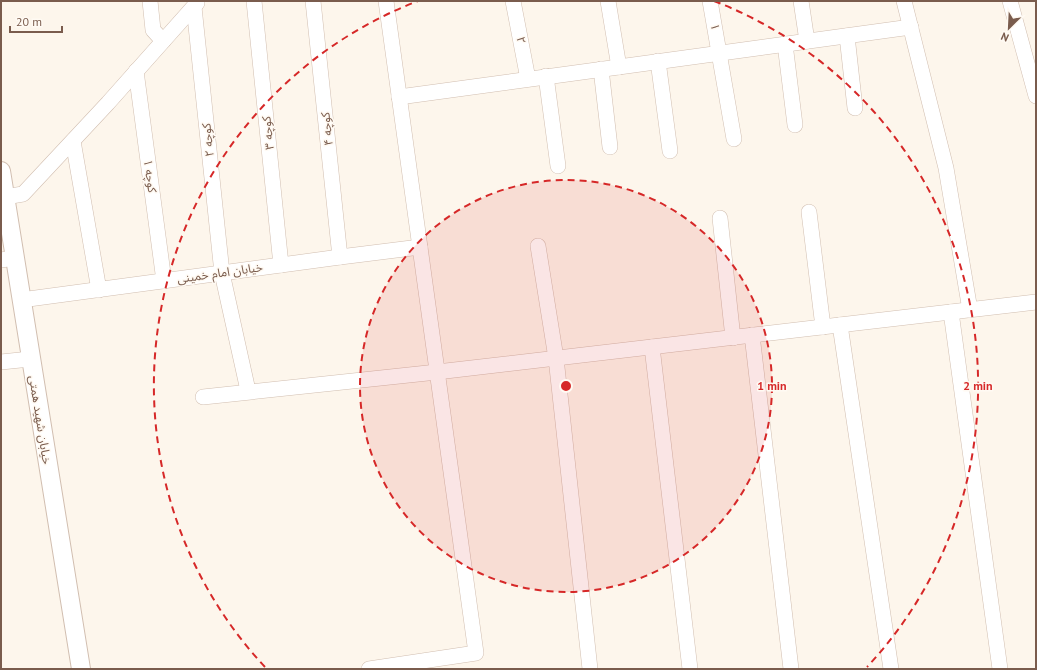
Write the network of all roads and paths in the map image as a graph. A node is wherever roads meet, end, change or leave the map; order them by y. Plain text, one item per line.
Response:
1 (150, 1) edge
2 (254, 1) edge
3 (313, 1) edge
4 (386, 1) edge
5 (513, 1) edge
6 (608, 1) edge
7 (710, 1) edge
8 (801, 1) edge
9 (904, 1) edge
10 (1010, 1) edge
11 (196, 4) edge
12 (911, 27) junction
13 (847, 36) junction
14 (163, 41) junction
15 (807, 41) junction
16 (785, 44) junction
17 (719, 53) junction
18 (658, 61) junction
19 (619, 67) junction
20 (601, 69) junction
21 (136, 71) junction
22 (546, 76) junction
23 (528, 79) junction
24 (1036, 96) edge
25 (400, 97) junction
26 (855, 108) dead end
27 (795, 124) dead end
28 (734, 139) dead end
29 (73, 141) junction
30 (610, 147) dead end
31 (670, 151) dead end
32 (558, 166) dead end
33 (1, 171) edge
34 (5, 197) junction
35 (809, 212) dead end
36 (720, 218) dead end
37 (538, 246) dead end
38 (420, 247) junction
39 (340, 256) junction
40 (8, 259) edge
41 (281, 265) junction
42 (222, 273) junction
43 (164, 281) junction
44 (99, 290) junction
45 (21, 300) junction
46 (1036, 302) edge
47 (970, 310) junction
48 (951, 312) junction
49 (840, 325) junction
50 (823, 327) junction
51 (752, 335) junction
52 (733, 338) junction
53 (652, 347) junction
54 (556, 358) junction
55 (30, 359) junction
56 (1, 362) edge
57 (437, 372) junction
58 (247, 386) dead end
59 (203, 397) dead end
60 (81, 669) edge
61 (369, 669) edge
62 (590, 669) edge
63 (690, 669) edge
64 (791, 669) edge
65 (891, 669) edge
66 (1000, 669) edge

1 - 14 street
2 - 41 street, کوچه ۳
3 - 39 street, کوچه ۴
4 - 25 street
5 - 23 street, ۲
6 - 19 street
7 - 17 street, ۱
8 - 15 street
9 - 12 street
10 - 24 street
11 - 14 street
11 - 42 street, کوچه ۲
12 - 13 street
12 - 47 street
13 - 15 street
13 - 26 street
14 - 21 street
15 - 16 street
16 - 17 street
16 - 27 street
17 - 18 street
17 - 28 street, ۱
18 - 19 street
18 - 31 street
19 - 20 street
20 - 22 street
20 - 30 street
21 - 29 street
21 - 43 street, کوچه ۱
22 - 23 street
22 - 32 street
23 - 25 street
25 - 38 street
29 - 34 street
29 - 44 street
33 - 34 street, خیابان شهید همتی
34 - 40 street, خیابان شهید همتی
35 - 50 street
36 - 52 street
37 - 54 street
38 - 39 street, خیابان امام خمینی
38 - 57 street
39 - 41 street, خیابان امام خمینی
40 - 45 street, خیابان شهید همتی
41 - 42 street, خیابان امام خمینی
42 - 43 street, خیابان امام خمینی
42 - 58 street, کوچه ۲
43 - 44 street, خیابان امام خمینی
44 - 45 street, خیابان امام خمینی
45 - 55 street, خیابان شهید همتی
46 - 47 street
47 - 48 street
48 - 49 street
48 - 66 street
49 - 50 street
49 - 65 street
50 - 51 street
51 - 52 street
51 - 64 street
52 - 53 street
53 - 54 street
53 - 63 street
54 - 57 street
54 - 62 street
55 - 56 street
55 - 60 street, خیابان شهید همتی
57 - 59 street
57 - 61 street

